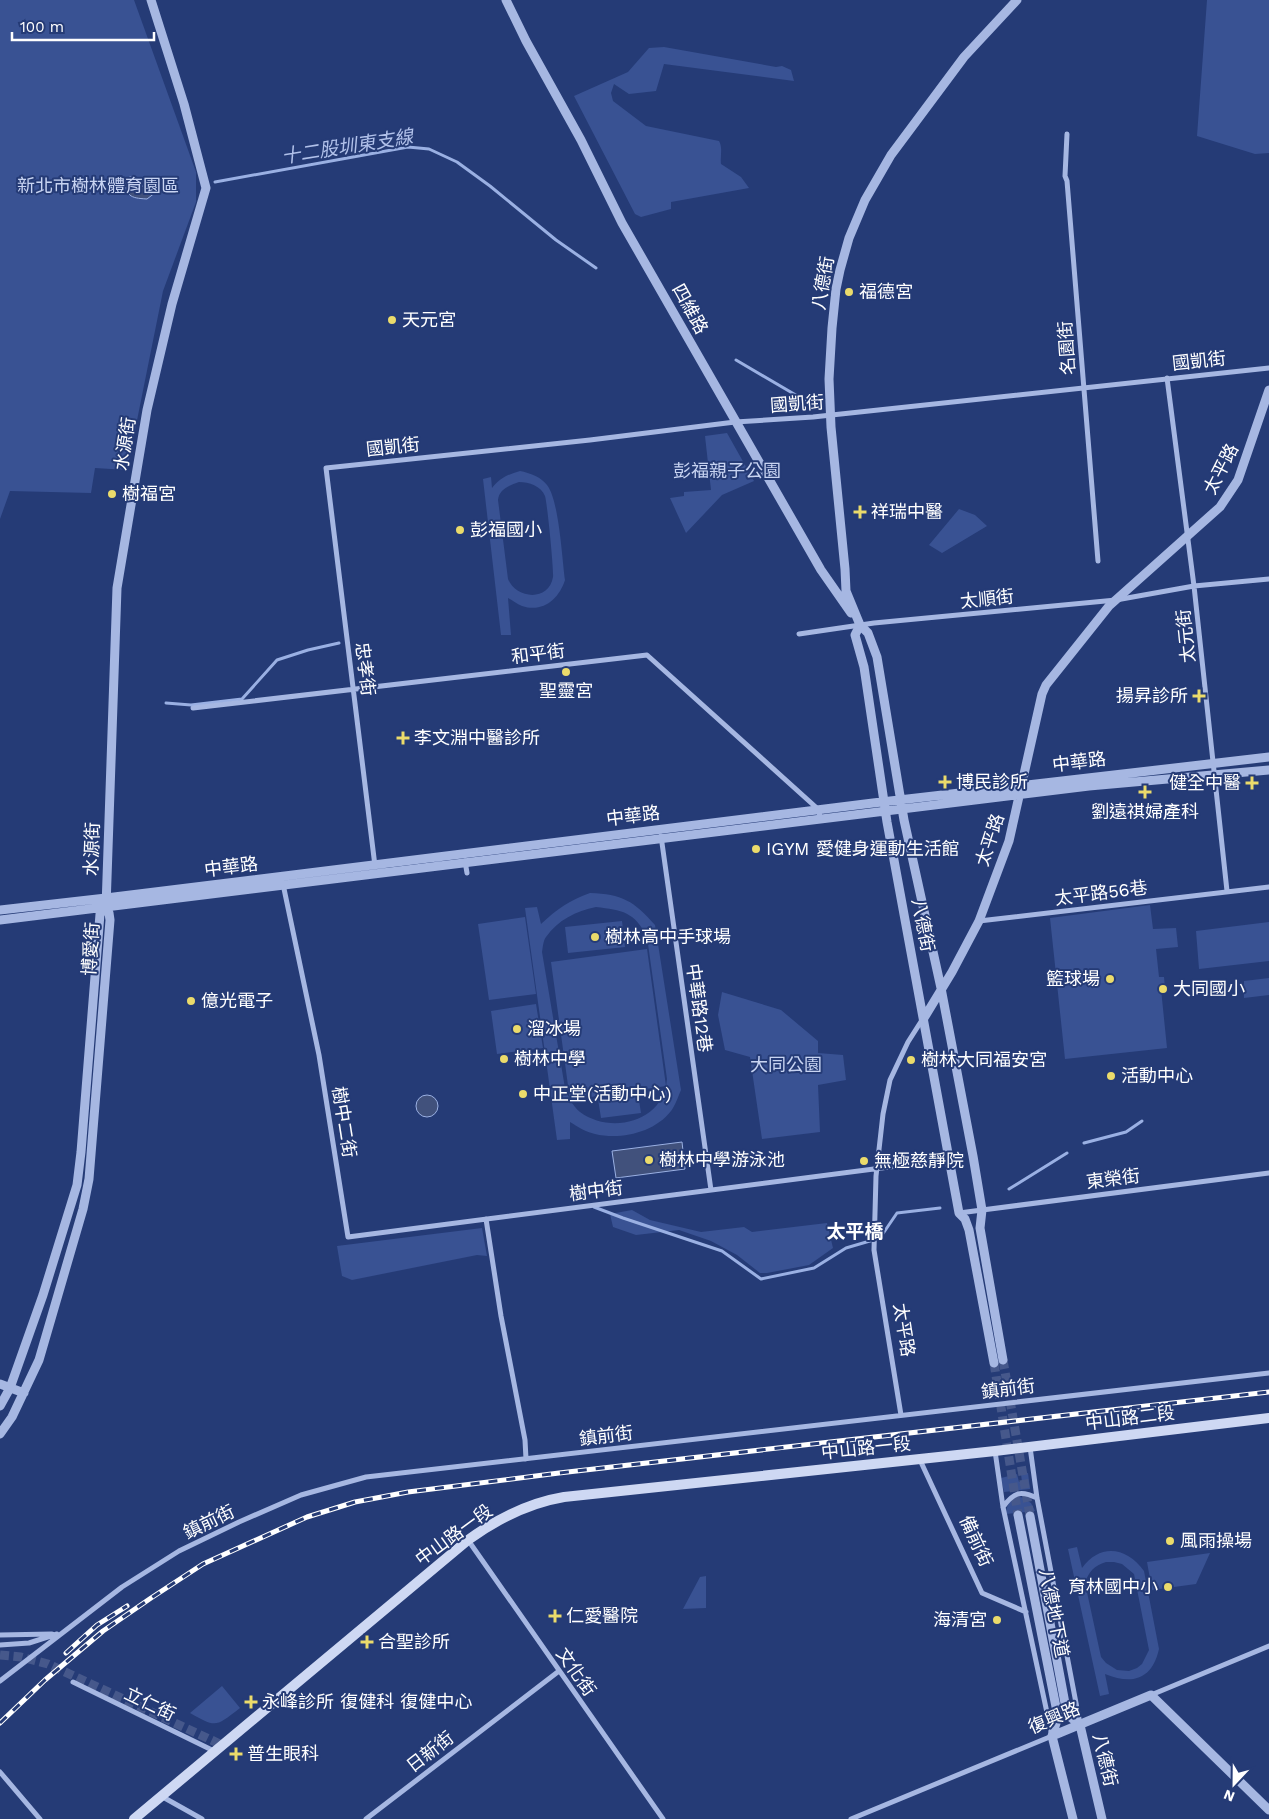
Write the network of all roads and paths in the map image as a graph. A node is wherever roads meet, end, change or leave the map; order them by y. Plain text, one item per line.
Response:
1 (151, 0) edge
2 (506, 0) edge
3 (1017, 0) edge
4 (1067, 134) dead end
5 (1269, 368) edge
6 (1166, 378) junction
7 (1084, 388) junction
8 (1269, 390) edge
9 (830, 415) junction
10 (735, 422) junction
11 (326, 468) joint
12 (1188, 537) junction
13 (1098, 561) dead end
14 (1269, 579) edge
15 (1194, 586) junction
16 (1116, 600) junction
17 (860, 625) junction
18 (799, 634) dead end
19 (353, 690) junction
20 (193, 708) dead end
21 (1269, 757) edge
22 (1214, 762) junction
23 (1269, 770) edge
24 (1215, 774) junction
25 (1022, 785) junction
26 (1020, 795) junction
27 (884, 802) junction
28 (902, 805) junction
29 (886, 812) junction
30 (819, 815) junction
31 (661, 834) junction
32 (465, 859) junction
33 (375, 870) junction
34 (467, 873) dead end
35 (282, 881) junction
36 (1269, 887) edge
37 (1227, 891) junction
38 (106, 902) junction
39 (0, 910) edge
40 (0, 920) edge
41 (979, 921) junction
42 (941, 988) junction
43 (924, 1018) junction
44 (951, 1159) junction
45 (878, 1168) junction
46 (1269, 1173) edge
47 (711, 1190) junction
48 (982, 1210) junction
49 (960, 1212) junction
50 (486, 1218) junction
51 (1269, 1373) edge
52 (0, 1384) edge
53 (10, 1388) junction
54 (24, 1393) junction
55 (0, 1406) edge
56 (901, 1415) junction
57 (1269, 1418) edge
58 (0, 1434) edge
59 (1030, 1446) junction
60 (995, 1451) junction
61 (526, 1459) junction
62 (920, 1459) junction
63 (1037, 1498) junction
64 (1003, 1507) junction
65 (1018, 1515) tunnel mouth
66 (1030, 1516) tunnel mouth
67 (468, 1540) junction
68 (1026, 1612) junction
69 (60, 1634) junction
70 (0, 1635) edge
71 (0, 1645) edge
72 (1269, 1646) edge
73 (559, 1671) junction
74 (0, 1681) edge
75 (73, 1682) dead end
76 (1151, 1695) junction
77 (1067, 1714) joint
78 (1080, 1725) junction
79 (1052, 1736) junction
80 (214, 1751) junction
81 (0, 1772) edge
82 (161, 1796) junction
83 (1269, 1810) edge
84 (40, 1819) edge
85 (134, 1819) edge
86 (202, 1819) edge
87 (366, 1819) edge
88 (663, 1819) edge
89 (851, 1819) edge
90 (1073, 1819) edge
91 (1102, 1819) edge

1 - 38 street, 水源街
2 - 10 street, 四維路
3 - 9 street, 八德街
4 - 7 street, 名園街
5 - 6 street, 國凱街
6 - 7 street, 國凱街
6 - 12 street, 太元街
7 - 9 street, 國凱街
7 - 13 street, 名園街
8 - 12 street, 太平路
9 - 10 street, 國凱街
9 - 17 street, 八德街
10 - 11 street, 國凱街
10 - 17 street, 四維路
11 - 19 street, 忠孝街
12 - 15 street, 太元街
12 - 16 street, 太平路
14 - 15 street
15 - 16 street, 太順街
15 - 22 street, 太元街
16 - 17 street, 太順街
16 - 25 street, 太平路
17 - 18 street, 太順街
17 - 27 street, 八德街
17 - 28 street, 八德街
19 - 20 street, 和平街
19 - 30 street, 和平街
19 - 33 street, 忠孝街
21 - 22 street, 中華路
22 - 24 street, 太元街
22 - 25 street, 中華路
23 - 24 street, 中華路
24 - 26 street, 中華路
24 - 37 street, 太元街
25 - 26 street, 太平路
25 - 28 street, 中華路
26 - 28 street, 中華路
26 - 41 street, 太平路
27 - 28 street, 中華路
27 - 29 street, 八德街
27 - 30 street, 中華路
28 - 29 street, 中華路
28 - 42 street, 八德街
29 - 30 street, 中華路
29 - 43 street, 八德街
30 - 31 street, 中華路
31 - 32 street, 中華路
31 - 47 street, 中華路12巷
32 - 33 street, 中華路
32 - 34 street
33 - 35 street, 中華路
35 - 38 street, 中華路
35 - 50 street, 樹中二街
36 - 37 street, 太平路56巷
37 - 41 street, 太平路56巷
38 - 39 street, 中華路
38 - 40 street, 中華路
38 - 53 street, 博愛街
38 - 54 street, 博愛街
41 - 42 street, 太平路
42 - 43 street, 太平路
42 - 48 street, 八德街
43 - 44 street, 八德街
43 - 45 street, 太平路
44 - 45 street, 樹中街
44 - 49 street, 八德街
45 - 47 street, 樹中街
45 - 56 street, 太平路
46 - 48 street, 東榮街
47 - 50 street, 樹中街
48 - 49 street, 東榮街
48 - 49 street, 八德街
50 - 61 street
51 - 56 street, 鎮前街
52 - 53 street
53 - 54 street
53 - 55 street, 博愛街
54 - 58 street, 博愛街
56 - 61 street, 鎮前街
57 - 59 main road, 中山路二段
59 - 60 main road, 中山路二段
59 - 63 street
60 - 62 main road, 中山路一段
60 - 64 street
61 - 69 street, 鎮前街
62 - 67 main road, 中山路一段
62 - 68 street, 備前街
63 - 64 street
63 - 78 street
64 - 68 street
65 - 79 street, 八德地下道
66 - 77 street, 八德地下道
67 - 73 street, 文化街
67 - 80 main road, 中山路一段
68 - 79 street
69 - 70 street
69 - 71 street
69 - 74 street, 鎮前街
72 - 76 street, 復興路
73 - 87 street, 日新街
73 - 88 street, 文化街
75 - 80 street, 立仁街
76 - 78 street, 復興路
76 - 83 street
77 - 78 street, 八德街
78 - 79 street, 復興路
78 - 91 street, 八德街
79 - 89 street, 復興路
79 - 90 street
80 - 82 main road, 中山路一段
81 - 84 street
82 - 85 main road, 中山路一段
82 - 86 street

